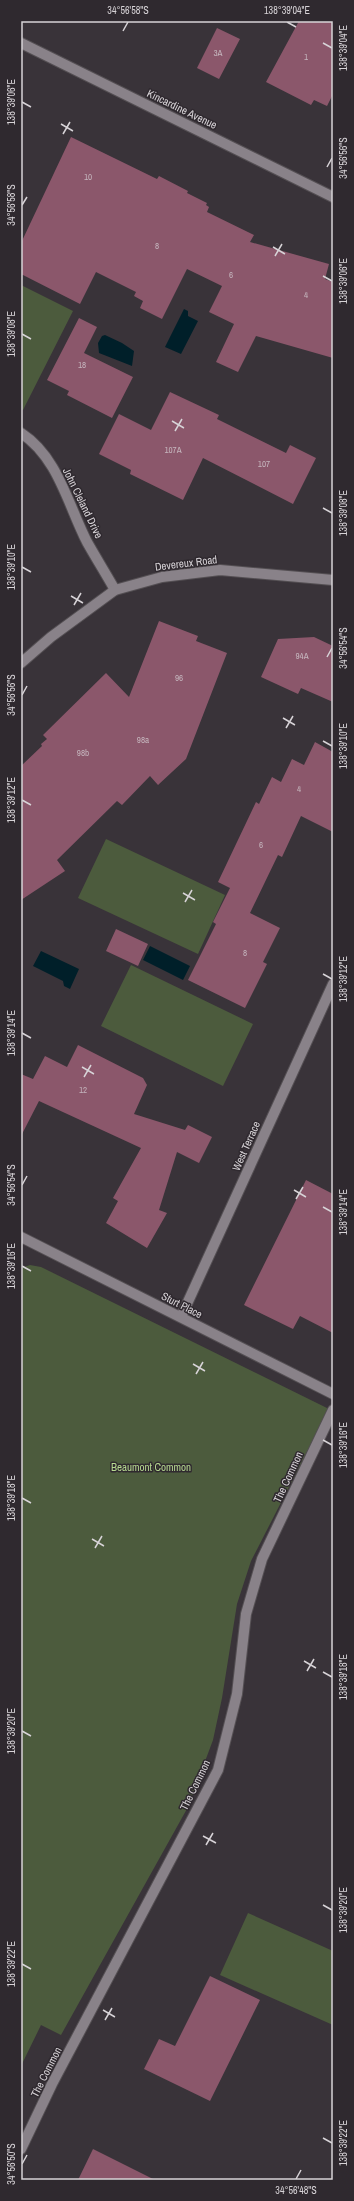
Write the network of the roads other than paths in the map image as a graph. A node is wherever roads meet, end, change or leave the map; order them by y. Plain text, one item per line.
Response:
1 (21, 43) edge
2 (333, 197) edge
3 (21, 433) edge
4 (333, 580) edge
5 (115, 590) junction
6 (21, 663) edge
7 (333, 984) edge
8 (21, 1237) edge
9 (181, 1318) junction
10 (333, 1394) edge
11 (333, 1410) edge
12 (21, 2149) edge

1 - 2 street, Kincardine Avenue
3 - 5 street, John Cleland Drive
4 - 5 street, Devereux Road
5 - 6 street, Devereux Road
7 - 9 street, West Terrace
8 - 9 street, Sturt Place
9 - 10 street, Sturt Place
11 - 12 street, The Common

